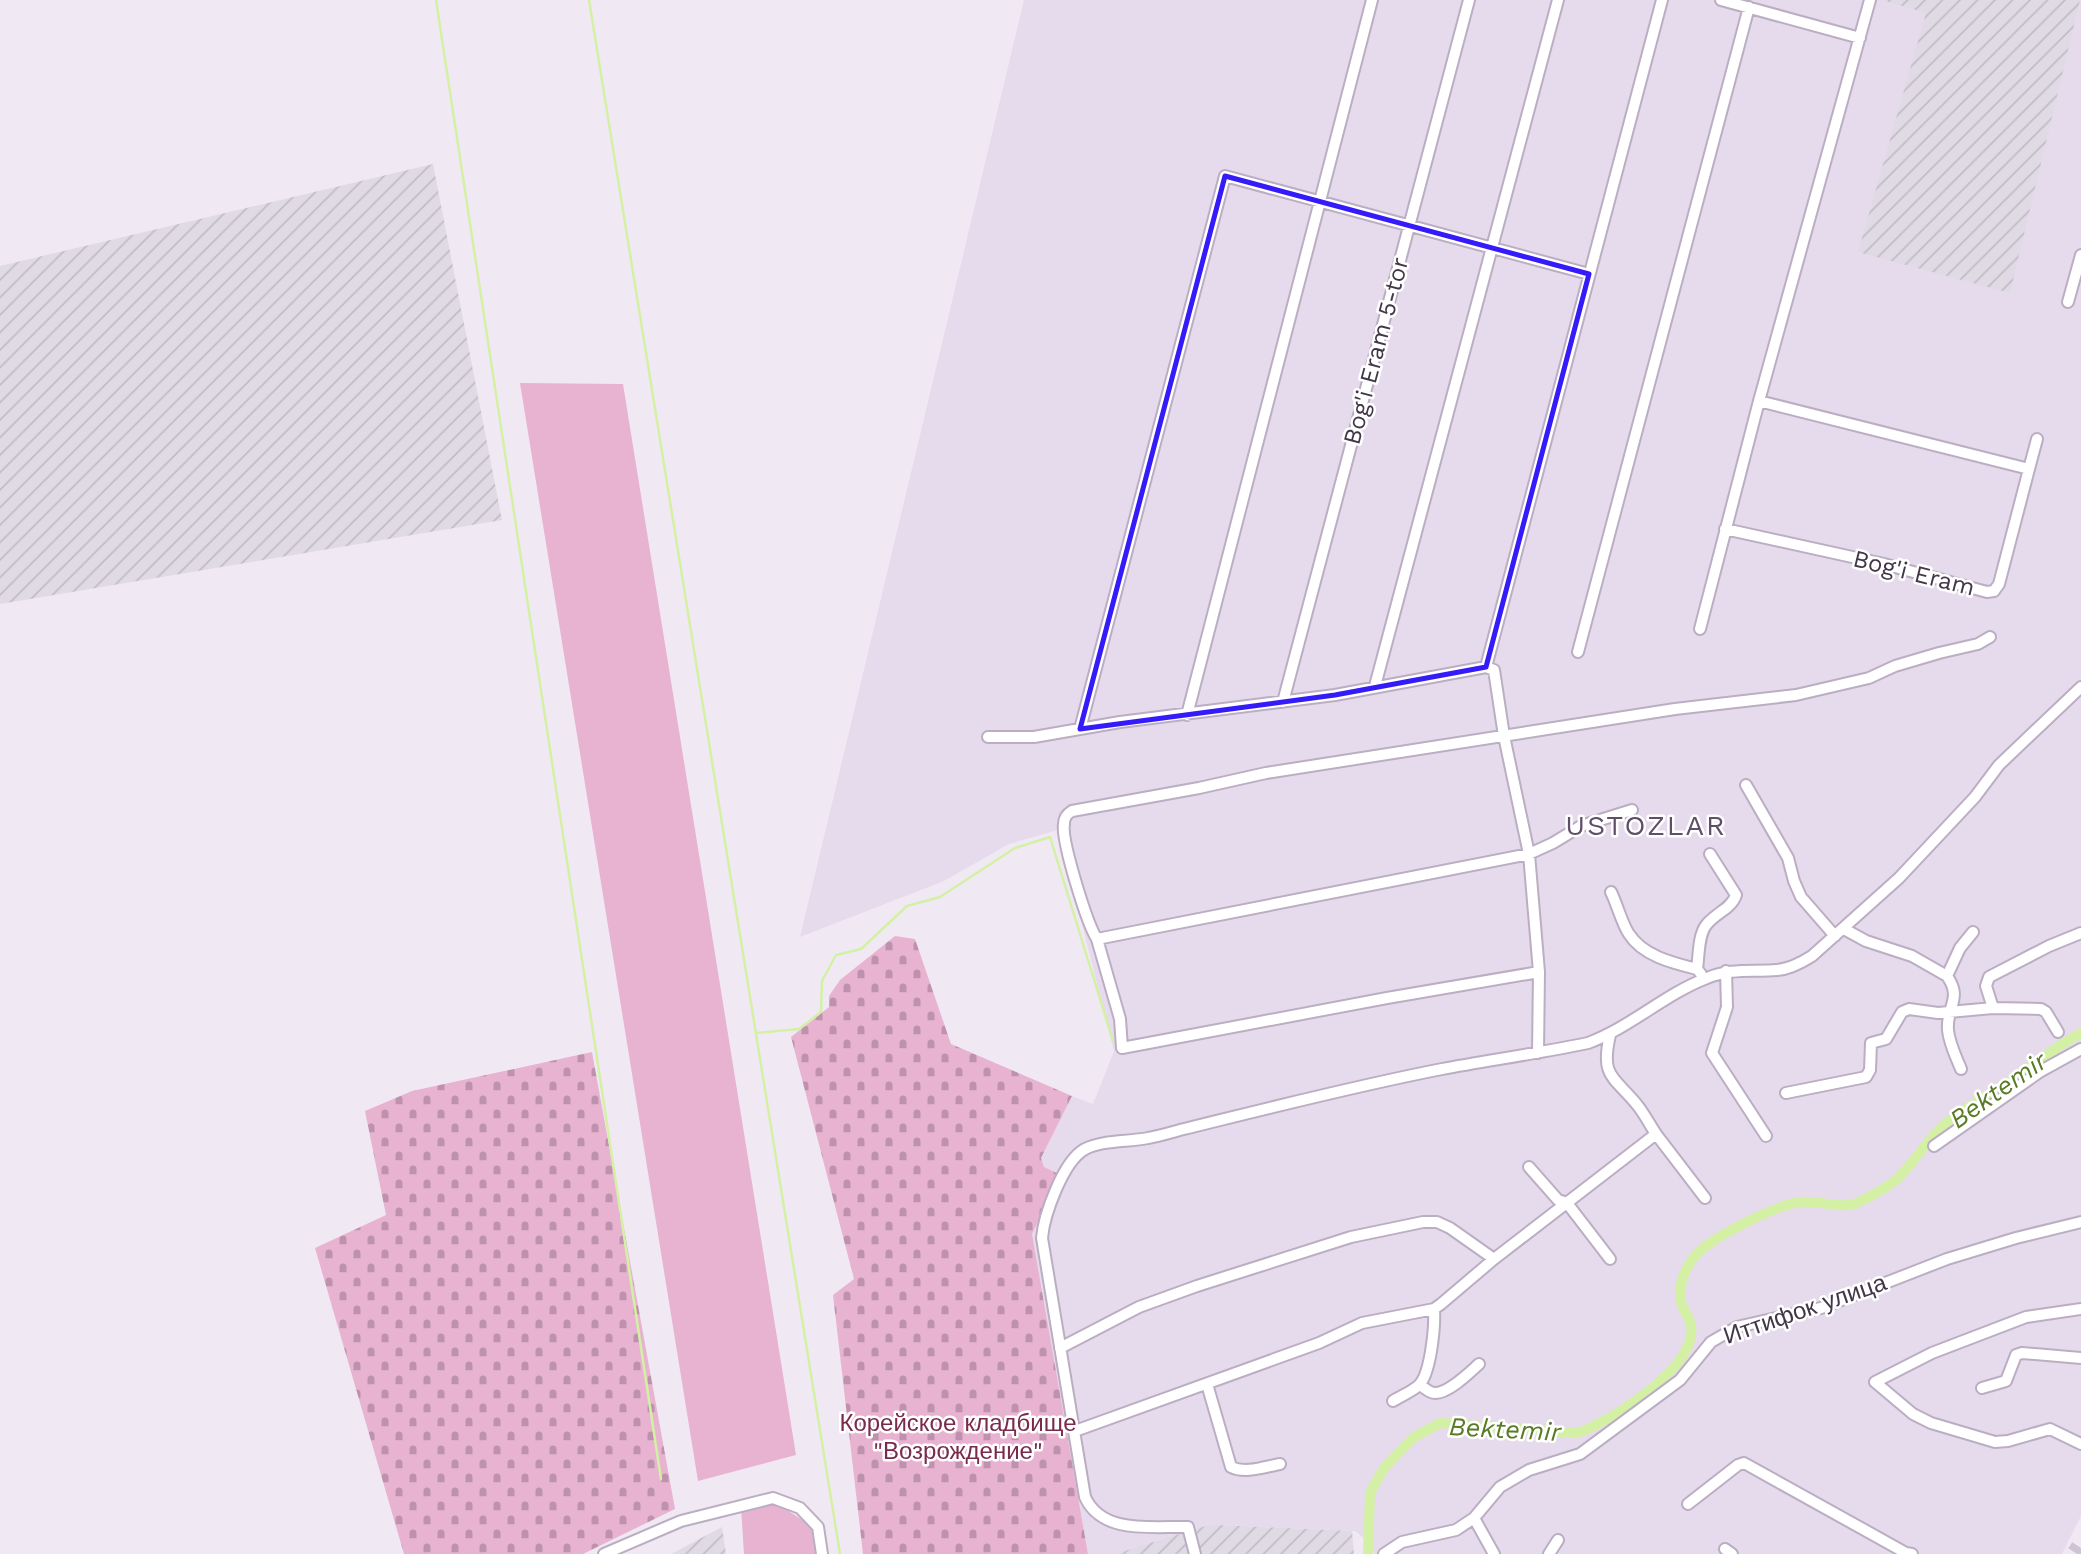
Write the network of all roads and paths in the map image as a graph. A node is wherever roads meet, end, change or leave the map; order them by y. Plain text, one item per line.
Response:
1 (1372, 0) edge
2 (1469, 0) edge
3 (1558, 0) edge
4 (1662, 0) edge
5 (1721, 0) edge
6 (1870, 0) edge
7 (1749, 8) junction
8 (1860, 38) junction
9 (1318, 201) junction
10 (1409, 225) junction
11 (1492, 248) junction
12 (2081, 255) edge
13 (1590, 274) junction
14 (2068, 302) dead end
15 (1759, 401) junction
16 (2036, 439) dead end
17 (2029, 469) junction
18 (1724, 529) junction
19 (1700, 629) dead end
20 (1990, 637) dead end
21 (1578, 652) dead end
22 (1486, 667) junction
23 (1376, 686) junction
24 (2081, 687) edge
25 (1283, 702) junction
26 (1187, 715) junction
27 (1080, 729) junction
28 (1504, 736) junction
29 (988, 737) dead end
30 (1746, 785) dead end
31 (1633, 810) dead end
32 (1530, 854) junction
33 (1710, 854) dead end
34 (1611, 892) dead end
35 (1973, 932) dead end
36 (1839, 933) junction
37 (2081, 933) edge
38 (1097, 939) junction
39 (1726, 971) junction
40 (1539, 972) junction
41 (1701, 974) junction
42 (1947, 976) junction
43 (1993, 1008) junction
44 (1950, 1012) junction
45 (2058, 1032) dead end
46 (1611, 1035) junction
47 (2081, 1049) edge
48 (1538, 1053) junction
49 (1961, 1069) dead end
50 (1786, 1093) dead end
51 (1656, 1135) junction
52 (1766, 1136) dead end
53 (1934, 1146) dead end
54 (1529, 1167) dead end
55 (1705, 1198) dead end
56 (1567, 1203) junction
57 (2081, 1222) edge
58 (1494, 1259) junction
59 (1610, 1259) dead end
60 (1434, 1309) junction
61 (2081, 1309) edge
62 (1060, 1348) junction
63 (2081, 1358) edge
64 (1479, 1364) dead end
65 (1207, 1384) junction
66 (1420, 1385) junction
67 (1982, 1388) dead end
68 (1393, 1401) dead end
69 (1074, 1431) junction
70 (2081, 1444) edge
71 (1280, 1464) dead end
72 (1688, 1504) dead end
73 (1474, 1518) junction
74 (1558, 1540) dead end
75 (604, 1554) edge
76 (822, 1554) edge
77 (1195, 1554) edge
78 (1384, 1554) edge
79 (1494, 1554) edge
80 (1549, 1554) edge
81 (1912, 1554) edge

1 - 9 street
2 - 10 street, Bog'i Eram 5-tor
3 - 11 street
4 - 13 street
5 - 7 street
6 - 8 street
7 - 8 street
7 - 21 street
8 - 15 street
9 - 10 street
9 - 26 street
9 - 27 street
10 - 11 street
10 - 25 street, Bog'i Eram 5-tor
11 - 13 street
11 - 23 street
12 - 14 street
13 - 22 street
15 - 17 street
15 - 18 street
16 - 17 street
17 - 18 street, Bog'i Eram
18 - 19 street
20 - 28 street
22 - 23 street
22 - 28 street
23 - 25 street
24 - 36 street
25 - 26 street
26 - 27 street
27 - 29 street
28 - 32 street
28 - 38 street
30 - 36 street
31 - 32 street
32 - 38 street
32 - 40 street
33 - 41 street
34 - 41 street
35 - 42 street
36 - 39 street
36 - 42 street
37 - 43 street
38 - 40 street
39 - 41 street
39 - 52 street
40 - 48 street
41 - 46 street
42 - 44 street
43 - 44 street
43 - 45 street
44 - 49 street
44 - 50 street
46 - 48 street
46 - 51 street
47 - 53 street
48 - 62 street
51 - 55 street
51 - 56 street
54 - 56 street
56 - 58 street
56 - 59 street
57 - 73 street, Иттифок улица
58 - 60 street
58 - 62 street
60 - 65 street
60 - 66 street
61 - 70 street
62 - 69 street
63 - 67 street
64 - 66 street
65 - 69 street
65 - 71 street
66 - 68 street
69 - 77 street
72 - 81 street
73 - 78 street, Иттифок улица
73 - 79 street
74 - 80 street
75 - 76 street

